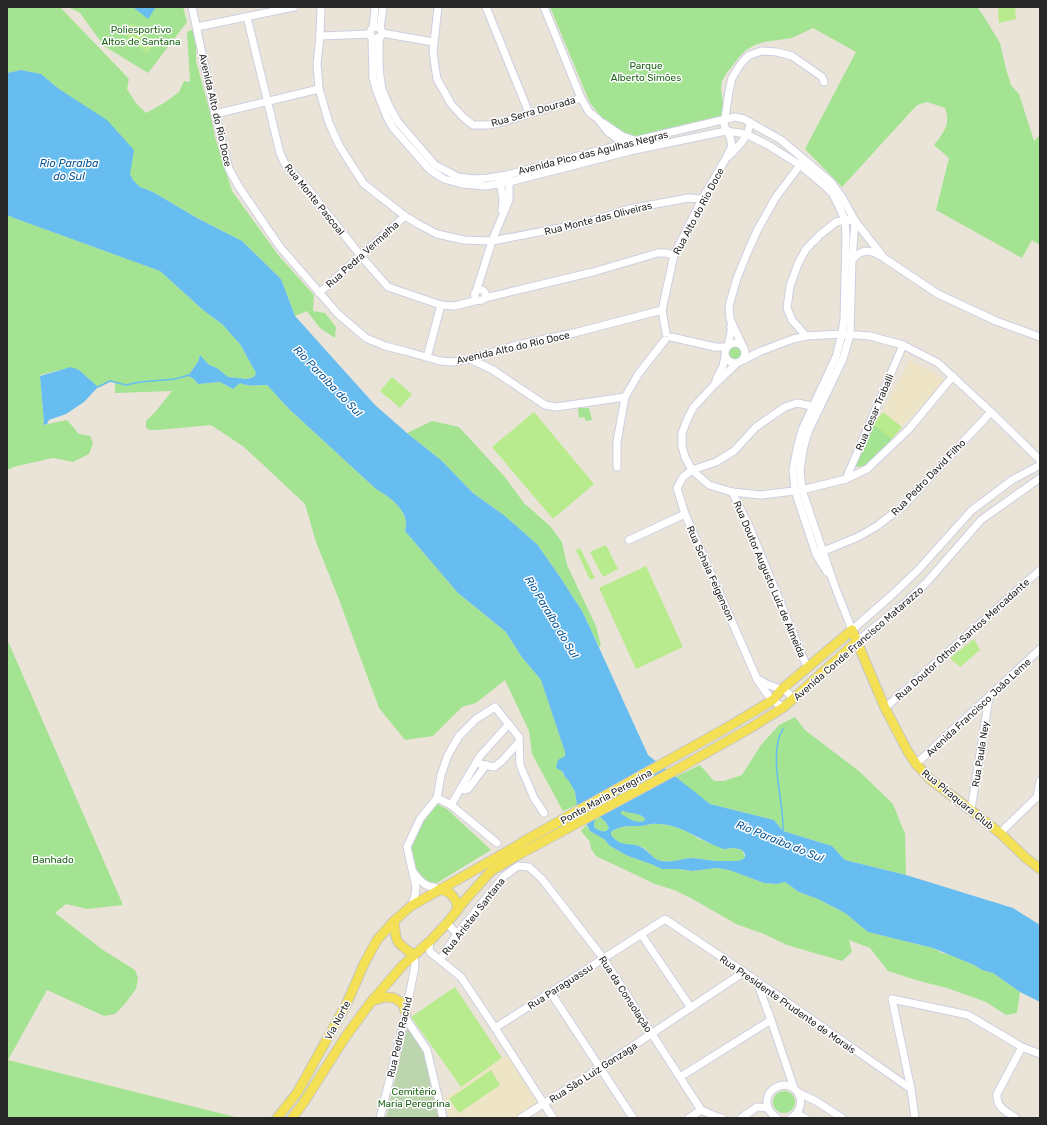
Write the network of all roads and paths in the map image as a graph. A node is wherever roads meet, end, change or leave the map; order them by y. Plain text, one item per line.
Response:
1 (192, 7) edge
2 (294, 7) edge
3 (321, 7) edge
4 (375, 7) edge
5 (383, 7) edge
6 (438, 7) edge
7 (486, 7) edge
8 (544, 7) edge
9 (247, 17) junction
10 (197, 27) junction
11 (371, 33) junction
12 (381, 33) junction
13 (320, 36) junction
14 (434, 42) junction
15 (824, 82) dead end
16 (319, 89) junction
17 (581, 98) junction
18 (267, 102) junction
19 (529, 113) junction
20 (215, 114) junction
21 (598, 119) junction
22 (724, 119) junction
23 (750, 122) junction
24 (726, 131) junction
25 (746, 134) junction
26 (637, 141) junction
27 (624, 144) junction
28 (630, 151) junction
29 (725, 160) junction
30 (802, 161) junction
31 (507, 174) junction
32 (500, 180) junction
33 (510, 182) junction
34 (702, 199) junction
35 (405, 216) junction
36 (845, 220) junction
37 (855, 221) junction
38 (498, 226) junction
39 (492, 242) junction
40 (360, 255) junction
41 (674, 255) junction
42 (884, 258) junction
43 (852, 260) junction
44 (319, 293) junction
45 (480, 295) junction
46 (441, 305) junction
47 (662, 310) junction
48 (730, 319) junction
49 (842, 334) junction
50 (850, 335) junction
51 (806, 336) junction
52 (667, 337) junction
53 (1040, 337) edge
54 (903, 345) junction
55 (744, 348) junction
56 (726, 351) junction
57 (761, 351) junction
58 (427, 357) junction
59 (470, 359) junction
60 (743, 360) junction
61 (736, 364) junction
62 (953, 376) junction
63 (713, 386) junction
64 (625, 397) junction
65 (816, 407) junction
66 (991, 412) junction
67 (1040, 460) edge
68 (1040, 464) edge
69 (617, 468) dead end
70 (692, 470) junction
71 (1030, 470) junction
72 (846, 479) junction
73 (1012, 480) junction
74 (1038, 480) edge
75 (799, 491) junction
76 (732, 492) junction
77 (1019, 493) junction
78 (685, 514) junction
79 (629, 540) dead end
80 (819, 552) junction
81 (1040, 570) edge
82 (852, 630) junction
83 (857, 641) junction
84 (1040, 650) edge
85 (807, 667) junction
86 (757, 679) junction
87 (782, 689) junction
88 (989, 698) junction
89 (793, 699) junction
90 (773, 700) junction
91 (784, 707) junction
92 (885, 708) junction
93 (509, 724) junction
94 (519, 742) junction
95 (688, 750) joint
96 (476, 763) junction
97 (916, 764) junction
98 (486, 765) junction
99 (676, 770) joint
100 (1040, 781) edge
101 (462, 788) junction
102 (1039, 796) edge
103 (437, 798) junction
104 (451, 805) junction
105 (971, 810) junction
106 (544, 813) dead end
107 (1000, 833) junction
108 (497, 843) dead end
109 (516, 851) junction
110 (529, 867) joint
111 (1040, 870) edge
112 (414, 873) junction
113 (440, 889) junction
114 (411, 906) junction
115 (457, 911) junction
116 (665, 919) joint
117 (394, 921) junction
118 (447, 923) junction
119 (457, 934) junction
120 (641, 934) junction
121 (431, 940) junction
122 (414, 956) junction
123 (603, 958) junction
124 (440, 960) junction
125 (744, 972) junction
126 (757, 981) junction
127 (551, 993) junction
128 (371, 1002) junction
129 (691, 1008) junction
130 (406, 1015) junction
131 (771, 1020) junction
132 (495, 1028) junction
133 (652, 1034) junction
134 (1022, 1047) junction
135 (1040, 1054) edge
136 (600, 1068) junction
137 (680, 1077) junction
138 (911, 1089) junction
139 (796, 1091) junction
140 (816, 1100) junction
141 (767, 1101) junction
142 (544, 1103) junction
143 (757, 1107) junction
144 (801, 1107) junction
145 (768, 1108) junction
146 (702, 1110) junction
147 (794, 1116) edge
148 (277, 1118) edge
149 (292, 1118) edge
150 (380, 1118) edge
151 (443, 1118) edge
152 (522, 1118) edge
153 (553, 1118) edge
154 (633, 1118) edge
155 (689, 1118) edge
156 (722, 1118) edge
157 (741, 1118) edge
158 (777, 1118) edge
159 (805, 1118) edge
160 (842, 1118) edge
161 (915, 1118) edge
162 (1016, 1118) edge

1 - 10 street, Avenida Alto do Rio Doce
2 - 9 street
3 - 13 street, Rua Monte das Oliveiras
4 - 11 street, Avenida Pico das Agulhas Negras
5 - 12 street, Avenida Pico das Agulhas Negras
6 - 14 street, Rua Serra Dourada
7 - 19 street
8 - 17 street
9 - 10 street
9 - 18 street, Rua Monte Pascoal
10 - 20 street, Avenida Alto do Rio Doce
11 - 12 street
11 - 12 street
11 - 13 street
11 - 32 street, Avenida Pico das Agulhas Negras
12 - 14 street
12 - 32 street, Avenida Pico das Agulhas Negras
13 - 16 street, Rua Monte das Oliveiras
14 - 19 street, Rua Serra Dourada
15 - 22 street
16 - 18 street
16 - 35 street, Rua Monte das Oliveiras
17 - 19 street, Rua Serra Dourada
17 - 21 street
18 - 20 street
18 - 40 street, Rua Monte Pascoal
20 - 44 street, Avenida Alto do Rio Doce
21 - 26 street
21 - 27 street
22 - 23 street, Avenida Pico das Agulhas Negras
22 - 24 street
22 - 26 street, Avenida Pico das Agulhas Negras
23 - 25 street
23 - 30 street, Avenida Pico das Agulhas Negras
24 - 25 street, Avenida Pico das Agulhas Negras
24 - 28 street, Avenida Pico das Agulhas Negras
24 - 29 street
25 - 29 street
25 - 30 street, Avenida Pico das Agulhas Negras
26 - 27 street, Avenida Pico das Agulhas Negras
27 - 28 street
27 - 31 street, Avenida Pico das Agulhas Negras
28 - 33 street, Avenida Pico das Agulhas Negras
29 - 34 street, Rua Alto do Rio Doce
30 - 36 street, Avenida Pico das Agulhas Negras
30 - 37 street, Avenida Pico das Agulhas Negras
30 - 48 street
31 - 32 street, Avenida Pico das Agulhas Negras
31 - 33 street
32 - 33 street, Avenida Pico das Agulhas Negras
32 - 38 street
33 - 38 street
34 - 39 street, Rua Monte das Oliveiras
34 - 41 street, Rua Alto do Rio Doce
35 - 39 street, Rua Monte das Oliveiras
35 - 40 street, Rua Pedra Vermelha
36 - 37 street
36 - 49 street
36 - 51 street
37 - 42 street, Avenida Pico das Agulhas Negras
37 - 43 street
38 - 39 street
39 - 45 street
40 - 44 street, Rua Pedra Vermelha
40 - 46 street, Rua Monte Pascoal
41 - 45 street, Rua Monte Pascoal
41 - 47 street, Rua Alto do Rio Doce
42 - 43 street
42 - 53 street
43 - 50 street
44 - 58 street, Avenida Alto do Rio Doce
45 - 46 street, Rua Monte Pascoal
46 - 58 street
47 - 52 street, Rua Alto do Rio Doce
47 - 59 street, Avenida Alto do Rio Doce
48 - 55 street
48 - 56 street
49 - 50 street
49 - 51 street
49 - 65 street
50 - 54 street
50 - 65 street
51 - 57 street
52 - 56 street
52 - 64 street
54 - 62 street
54 - 72 street, Rua Cesar Traballi
55 - 56 street
55 - 57 street
55 - 60 street
56 - 61 street
56 - 63 street
57 - 60 street
58 - 59 street, Avenida Alto do Rio Doce
59 - 64 street
60 - 61 street
61 - 63 street
62 - 66 street
62 - 72 street
63 - 70 street
64 - 69 street
65 - 70 street
65 - 75 street
66 - 67 street
66 - 80 street, Rua Pedro David Filho
68 - 71 street, Avenida Conde Francisco Matarazzo
70 - 76 street
70 - 78 street, Rua Schaia Feigenson
71 - 73 street, Avenida Conde Francisco Matarazzo
71 - 74 street
72 - 75 street
73 - 77 street
73 - 82 street, Avenida Conde Francisco Matarazzo
74 - 77 street, Avenida Conde Francisco Matarazzo
75 - 76 street
75 - 80 street
76 - 85 street, Rua Doutor Augusto Luiz de Almeida
77 - 83 street, Avenida Conde Francisco Matarazzo
78 - 79 street
78 - 86 street, Rua Schaia Feigenson
80 - 82 street
81 - 92 street, Rua Doutor Othon Santos Mercadante
82 - 83 main road, Rua Piraquara Club
82 - 85 main road, Avenida Conde Francisco Matarazzo
83 - 89 main road, Avenida Conde Francisco Matarazzo
83 - 92 main road, Rua Piraquara Club
84 - 88 street, Avenida Francisco João Leme
85 - 87 main road, Avenida Conde Francisco Matarazzo
86 - 87 street
86 - 90 street, Rua Schaia Feigenson
87 - 89 street
87 - 90 main road, Avenida Conde Francisco Matarazzo
88 - 97 street, Avenida Francisco João Leme
88 - 105 street, Rua Paula Ney
89 - 91 main road, Avenida Conde Francisco Matarazzo
90 - 91 street, Rua Schaia Feigenson
90 - 95 main road, Avenida Conde Francisco Matarazzo
91 - 99 main road, Avenida Conde Francisco Matarazzo
92 - 97 main road, Rua Piraquara Club
93 - 94 street
93 - 96 street
93 - 103 street
94 - 98 street
94 - 106 street
95 - 109 main road, Ponte Maria Peregrina
96 - 98 street
96 - 101 street
97 - 105 main road, Rua Piraquara Club
98 - 101 street
99 - 109 main road, Ponte Maria Peregrina
100 - 102 street
101 - 104 street
102 - 107 street
103 - 104 street
103 - 112 street
104 - 108 street
105 - 107 main road, Rua Piraquara Club
107 - 111 main road, Rua Piraquara Club
109 - 113 main road, Via Norte
109 - 115 main road, Via Norte
110 - 119 street, Rua Aristeu Santana
110 - 123 street, Rua da Consolação
112 - 113 street
112 - 114 street
113 - 114 main road, Via Norte
113 - 115 main road
114 - 117 main road, Via Norte
115 - 118 main road, Via Norte
116 - 120 street, Rua Paraguassu
116 - 125 street, Rua Presidente Prudente de Morais
117 - 122 main road
117 - 148 main road, Via Norte
118 - 119 street
118 - 121 main road, Via Norte
119 - 124 street, Rua Aristeu Santana
120 - 123 street, Rua Paraguassu
120 - 129 street
121 - 122 main road, Via Norte
121 - 124 street
122 - 128 main road, Via Norte
122 - 130 street, Rua Pedro Rachid
123 - 127 street, Rua Paraguassu
123 - 133 street, Rua da Consolação
124 - 132 street
125 - 126 street, Rua Presidente Prudente de Morais
125 - 129 street, Rua São Luiz Gonzaga
126 - 131 street
126 - 138 street, Rua Presidente Prudente de Morais
127 - 132 street, Rua Paraguassu
127 - 136 street
128 - 130 main road
128 - 149 main road, Via Norte
129 - 133 street, Rua São Luiz Gonzaga
130 - 150 street, Rua Pedro Rachid
130 - 151 street
131 - 137 street
131 - 139 street
132 - 142 street
133 - 136 street, Rua São Luiz Gonzaga
133 - 137 street, Rua da Consolação
134 - 135 street
134 - 138 street
134 - 162 street
136 - 142 street, Rua São Luiz Gonzaga
136 - 154 street
137 - 146 street, Rua da Consolação
138 - 161 street
139 - 140 street
139 - 141 street
139 - 144 street
140 - 144 street
140 - 160 street
141 - 143 street
141 - 145 street
142 - 152 street, Rua São Luiz Gonzaga
142 - 153 street
143 - 145 street
143 - 157 street
144 - 147 street
145 - 158 street
146 - 155 street
146 - 156 street
147 - 159 street

